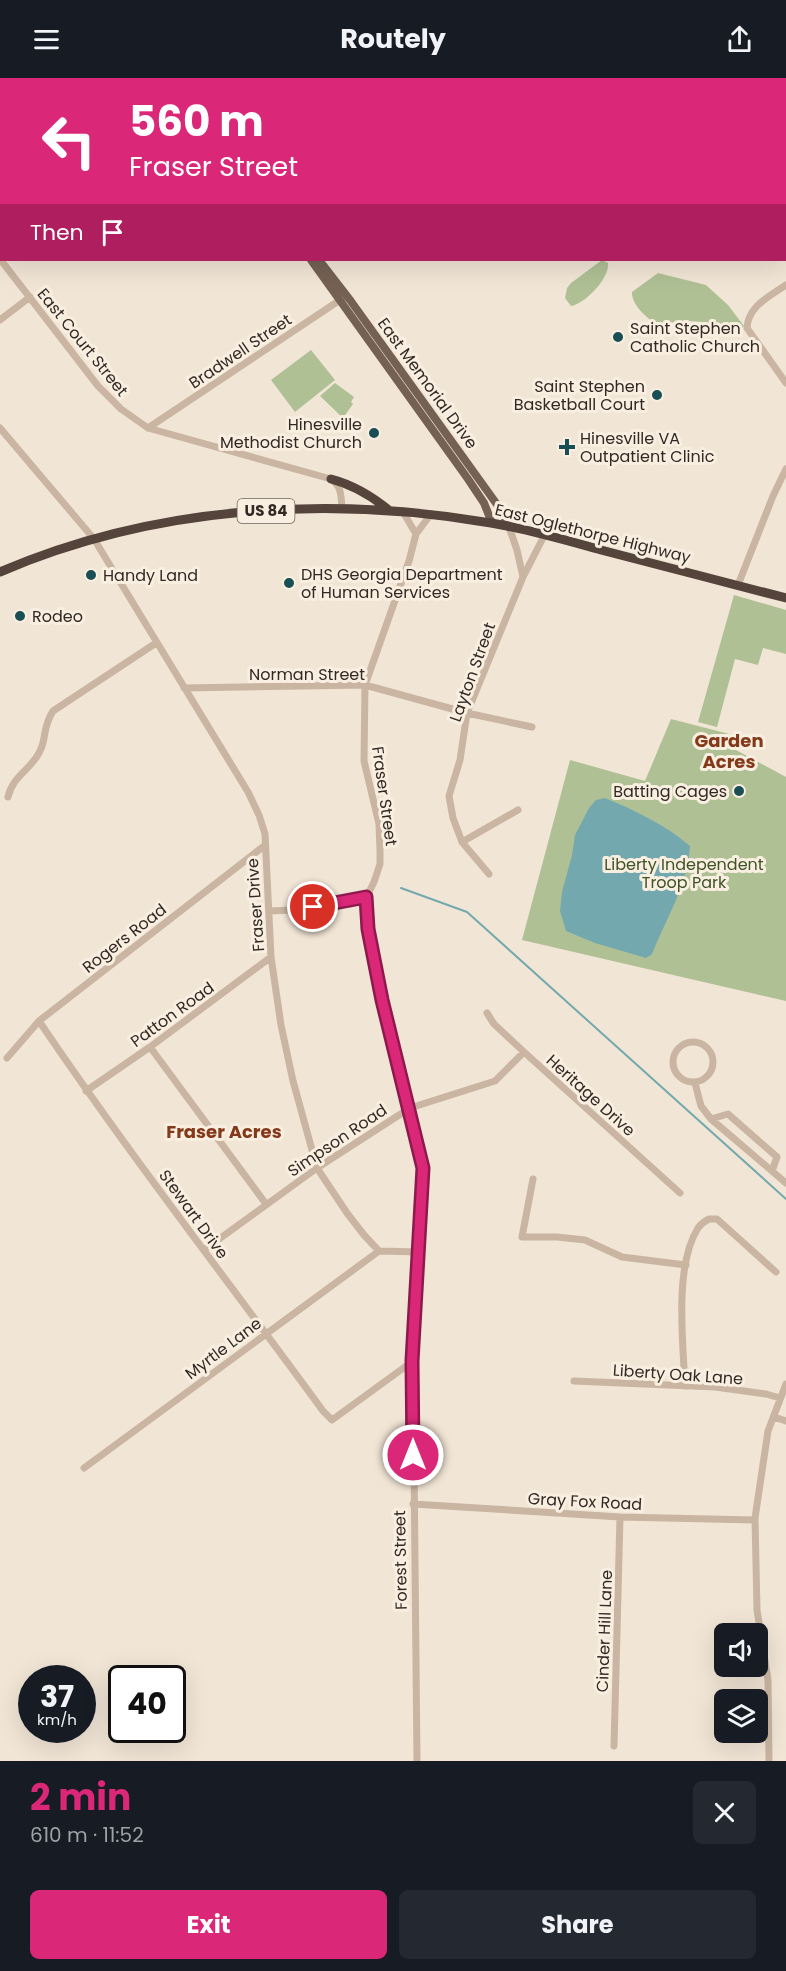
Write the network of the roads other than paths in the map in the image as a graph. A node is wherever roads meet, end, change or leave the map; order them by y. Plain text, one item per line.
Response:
1 (2, 261) edge
2 (312, 261) edge
3 (320, 261) edge
4 (786, 285) edge
5 (30, 297) junction
6 (343, 298) junction
7 (0, 319) edge
8 (786, 383) edge
9 (0, 428) edge
10 (148, 428) junction
11 (786, 469) edge
12 (331, 479) junction
13 (342, 509) junction
14 (390, 511) junction
15 (403, 512) junction
16 (430, 514) junction
17 (492, 523) junction
18 (509, 527) junction
19 (416, 534) junction
20 (544, 536) junction
21 (94, 539) junction
22 (0, 572) edge
23 (523, 577) junction
24 (738, 585) junction
25 (786, 598) edge
26 (156, 643) junction
27 (365, 685) junction
28 (184, 688) junction
29 (467, 713) junction
30 (532, 727) dead end
31 (8, 797) dead end
32 (518, 810) dead end
33 (462, 842) junction
34 (264, 846) junction
35 (489, 874) dead end
36 (366, 897) junction
37 (269, 911) junction
38 (272, 957) junction
39 (488, 1013) dead end
40 (39, 1021) junction
41 (150, 1047) junction
42 (524, 1052) junction
43 (7, 1058) dead end
44 (695, 1083) junction
45 (86, 1091) junction
46 (410, 1108) junction
47 (711, 1119) junction
48 (317, 1168) junction
49 (772, 1171) junction
50 (533, 1179) dead end
51 (786, 1183) edge
52 (680, 1193) dead end
53 (266, 1204) junction
54 (204, 1250) junction
55 (379, 1251) junction
56 (419, 1252) junction
57 (686, 1265) junction
58 (776, 1272) dead end
59 (265, 1334) junction
60 (412, 1361) junction
61 (574, 1381) dead end
62 (786, 1384) edge
63 (685, 1386) junction
64 (780, 1398) junction
65 (774, 1417) junction
66 (786, 1421) edge
67 (84, 1468) dead end
68 (413, 1504) junction
69 (620, 1517) junction
70 (755, 1520) junction
71 (614, 1746) dead end
72 (417, 1761) edge
73 (769, 1761) edge

1 - 5 street, East Court Street
2 - 6 main road, East Memorial Drive
3 - 6 main road, East Memorial Drive
4 - 8 street
5 - 7 street
5 - 10 street, East Court Street
6 - 10 street, Bradwell Street
6 - 17 main road, East Memorial Drive
6 - 18 main road, East Memorial Drive
9 - 21 street, Fraser Drive
10 - 12 street, East Court Street
11 - 24 street
12 - 13 street
12 - 14 highway
13 - 14 highway, US 84
13 - 21 highway, US 84
14 - 15 highway, East Oglethorpe Highway / US 84
15 - 16 highway, East Oglethorpe Highway / US 84
15 - 19 street
16 - 17 highway, East Oglethorpe Highway / US 84
16 - 19 street, Fraser Street
17 - 18 highway, East Oglethorpe Highway / US 84
18 - 20 highway, East Oglethorpe Highway / US 84
18 - 23 street
19 - 27 street, Fraser Street
20 - 23 street, Layton Street
20 - 24 highway, East Oglethorpe Highway / US 84
21 - 22 highway, US 84
21 - 26 street, Fraser Drive
23 - 29 street, Layton Street
24 - 25 highway, East Oglethorpe Highway / US 84
26 - 28 street, Fraser Drive
26 - 31 street
27 - 28 street, Norman Street
27 - 29 street, Norman Street
27 - 36 street, Fraser Street
28 - 34 street, Fraser Drive
29 - 30 street, Norman Street
29 - 33 street, Layton Street
32 - 33 street
33 - 35 street, Layton Street
34 - 37 street, Fraser Drive
34 - 40 street, Rogers Road
36 - 37 street
36 - 46 street, Forest Street
37 - 38 street, Fraser Drive
38 - 41 street, Patton Road
38 - 48 street, Fraser Drive
39 - 42 street, Heritage Drive
40 - 43 street, Rogers Road
40 - 45 street, Stewart Drive
41 - 45 street, Patton Road
41 - 53 street
42 - 46 street, Simpson Road
42 - 52 street, Heritage Drive
44 - 44 street
44 - 47 street
45 - 54 street, Stewart Drive
46 - 48 street, Simpson Road
46 - 56 street, Forest Street
47 - 49 street
47 - 49 street
48 - 53 street, Simpson Road
48 - 55 street, Fraser Drive
49 - 51 street
50 - 57 street
53 - 54 street, Simpson Road
54 - 59 street, Stewart Drive
55 - 56 street
55 - 59 street, Myrtle Lane
56 - 60 street, Forest Street
57 - 58 street
57 - 63 street
59 - 60 street, Stewart Drive
59 - 67 street, Myrtle Lane
60 - 68 street, Forest Street
61 - 63 street, Liberty Oak Lane
62 - 64 street
63 - 64 street, Liberty Oak Lane
64 - 65 street
65 - 66 street
65 - 70 street
68 - 69 street, Gray Fox Road
68 - 72 street, Forest Street
69 - 70 street, Gray Fox Road
69 - 71 street, Cinder Hill Lane
70 - 73 street

